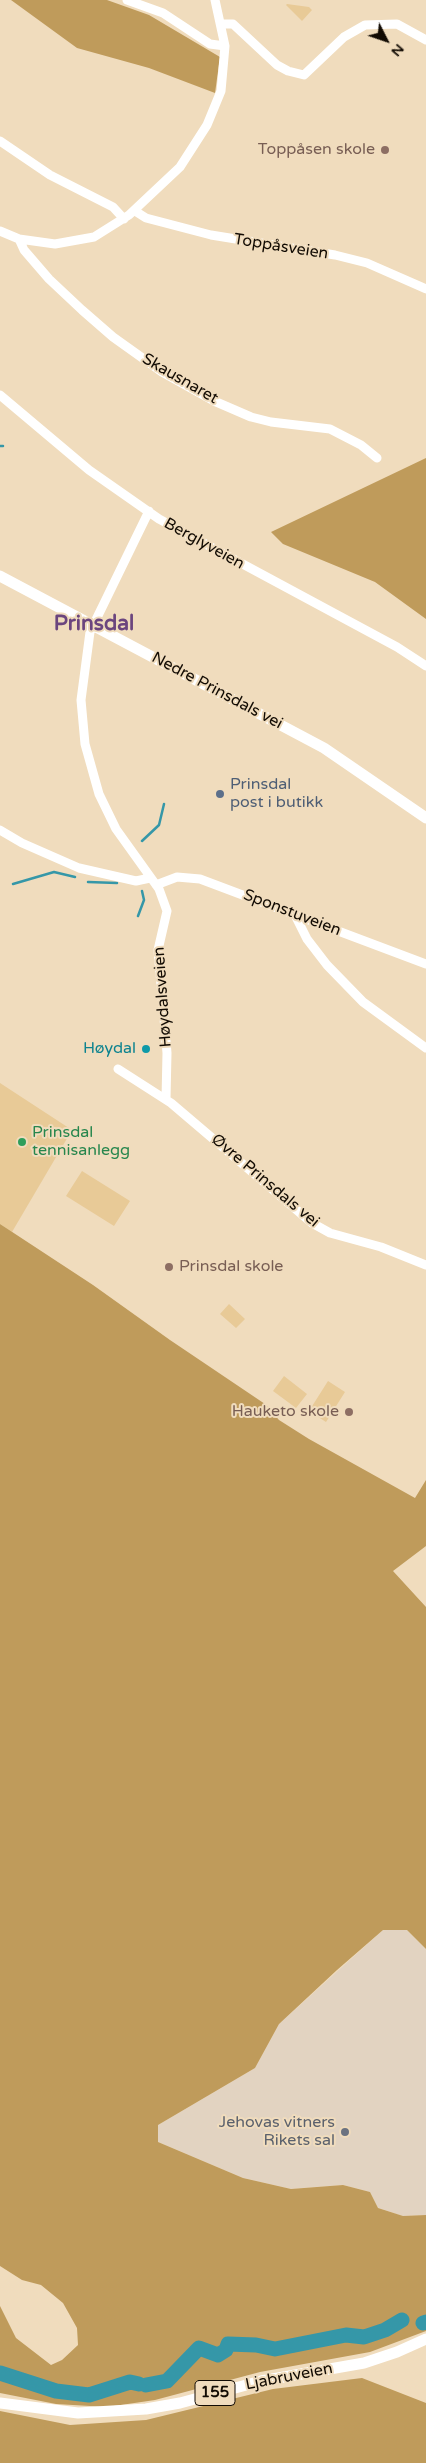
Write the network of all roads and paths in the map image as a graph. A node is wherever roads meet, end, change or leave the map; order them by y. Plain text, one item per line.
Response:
1 (127, 0) edge
2 (215, 0) edge
3 (222, 24) junction
4 (426, 40) edge
5 (225, 46) junction
6 (0, 141) edge
7 (135, 211) junction
8 (124, 219) junction
9 (0, 232) edge
10 (19, 239) junction
11 (426, 289) edge
12 (0, 396) edge
13 (378, 458) dead end
14 (149, 511) junction
15 (0, 576) edge
16 (93, 625) junction
17 (426, 666) edge
18 (426, 818) edge
19 (0, 830) edge
20 (153, 882) junction
21 (295, 915) junction
22 (426, 964) edge
23 (426, 1048) edge
24 (118, 1069) dead end
25 (166, 1099) junction
26 (426, 1265) edge
27 (426, 2339) edge
28 (0, 2403) edge

1 - 5 street
2 - 3 street
3 - 4 street
3 - 5 street
5 - 7 street
6 - 8 street
7 - 8 street
7 - 11 street, Toppåsveien
8 - 10 street
9 - 10 street
10 - 13 street, Skausnaret
12 - 14 street, Berglyveien
14 - 16 street, Høydalsveien
14 - 17 street, Berglyveien
15 - 16 main road, Nedre Prinsdals vei
16 - 18 main road, Nedre Prinsdals vei
16 - 20 street, Høydalsveien
19 - 20 street, Sponstuveien
20 - 21 street, Sponstuveien
20 - 25 street, Høydalsveien
21 - 22 street, Sponstuveien
21 - 23 street
24 - 25 street, Øvre Prinsdals vei
25 - 26 street, Øvre Prinsdals vei
27 - 28 main road, Ljabruveien / 155

